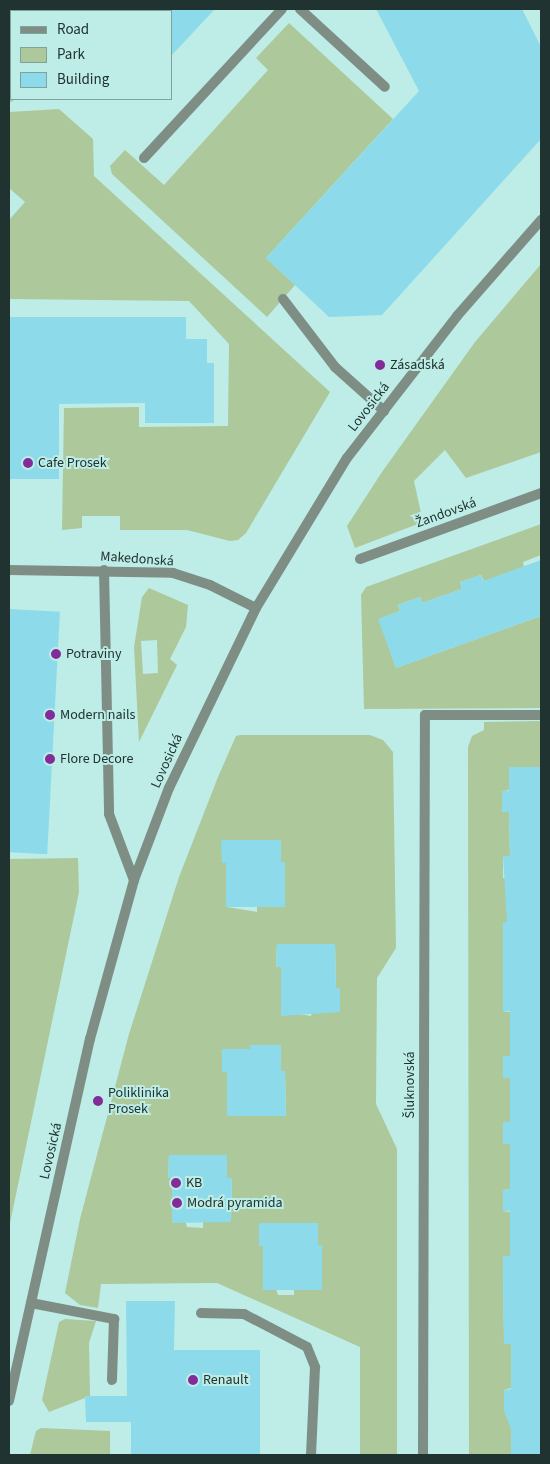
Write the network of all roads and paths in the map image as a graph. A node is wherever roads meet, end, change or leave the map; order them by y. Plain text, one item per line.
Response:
1 (282, 9) edge
2 (300, 9) edge
3 (385, 87) dead end
4 (144, 158) dead end
5 (541, 220) edge
6 (283, 299) dead end
7 (384, 411) junction
8 (541, 493) edge
9 (360, 559) dead end
10 (9, 570) edge
11 (104, 570) junction
12 (256, 608) junction
13 (541, 715) edge
14 (134, 880) junction
15 (31, 1303) junction
16 (201, 1313) dead end
17 (112, 1380) dead end
18 (9, 1401) edge
19 (311, 1455) edge
20 (423, 1455) edge

1 - 4 street
2 - 3 street
5 - 7 street, Lovosická
6 - 7 street
7 - 12 street, Lovosická
8 - 9 street, Žandovská
10 - 11 street, Makedonská
11 - 12 street, Makedonská
11 - 14 street
12 - 14 street, Lovosická
13 - 20 street, Šluknovská
14 - 15 street, Lovosická
15 - 17 street
15 - 18 street, Lovosická
16 - 19 street

